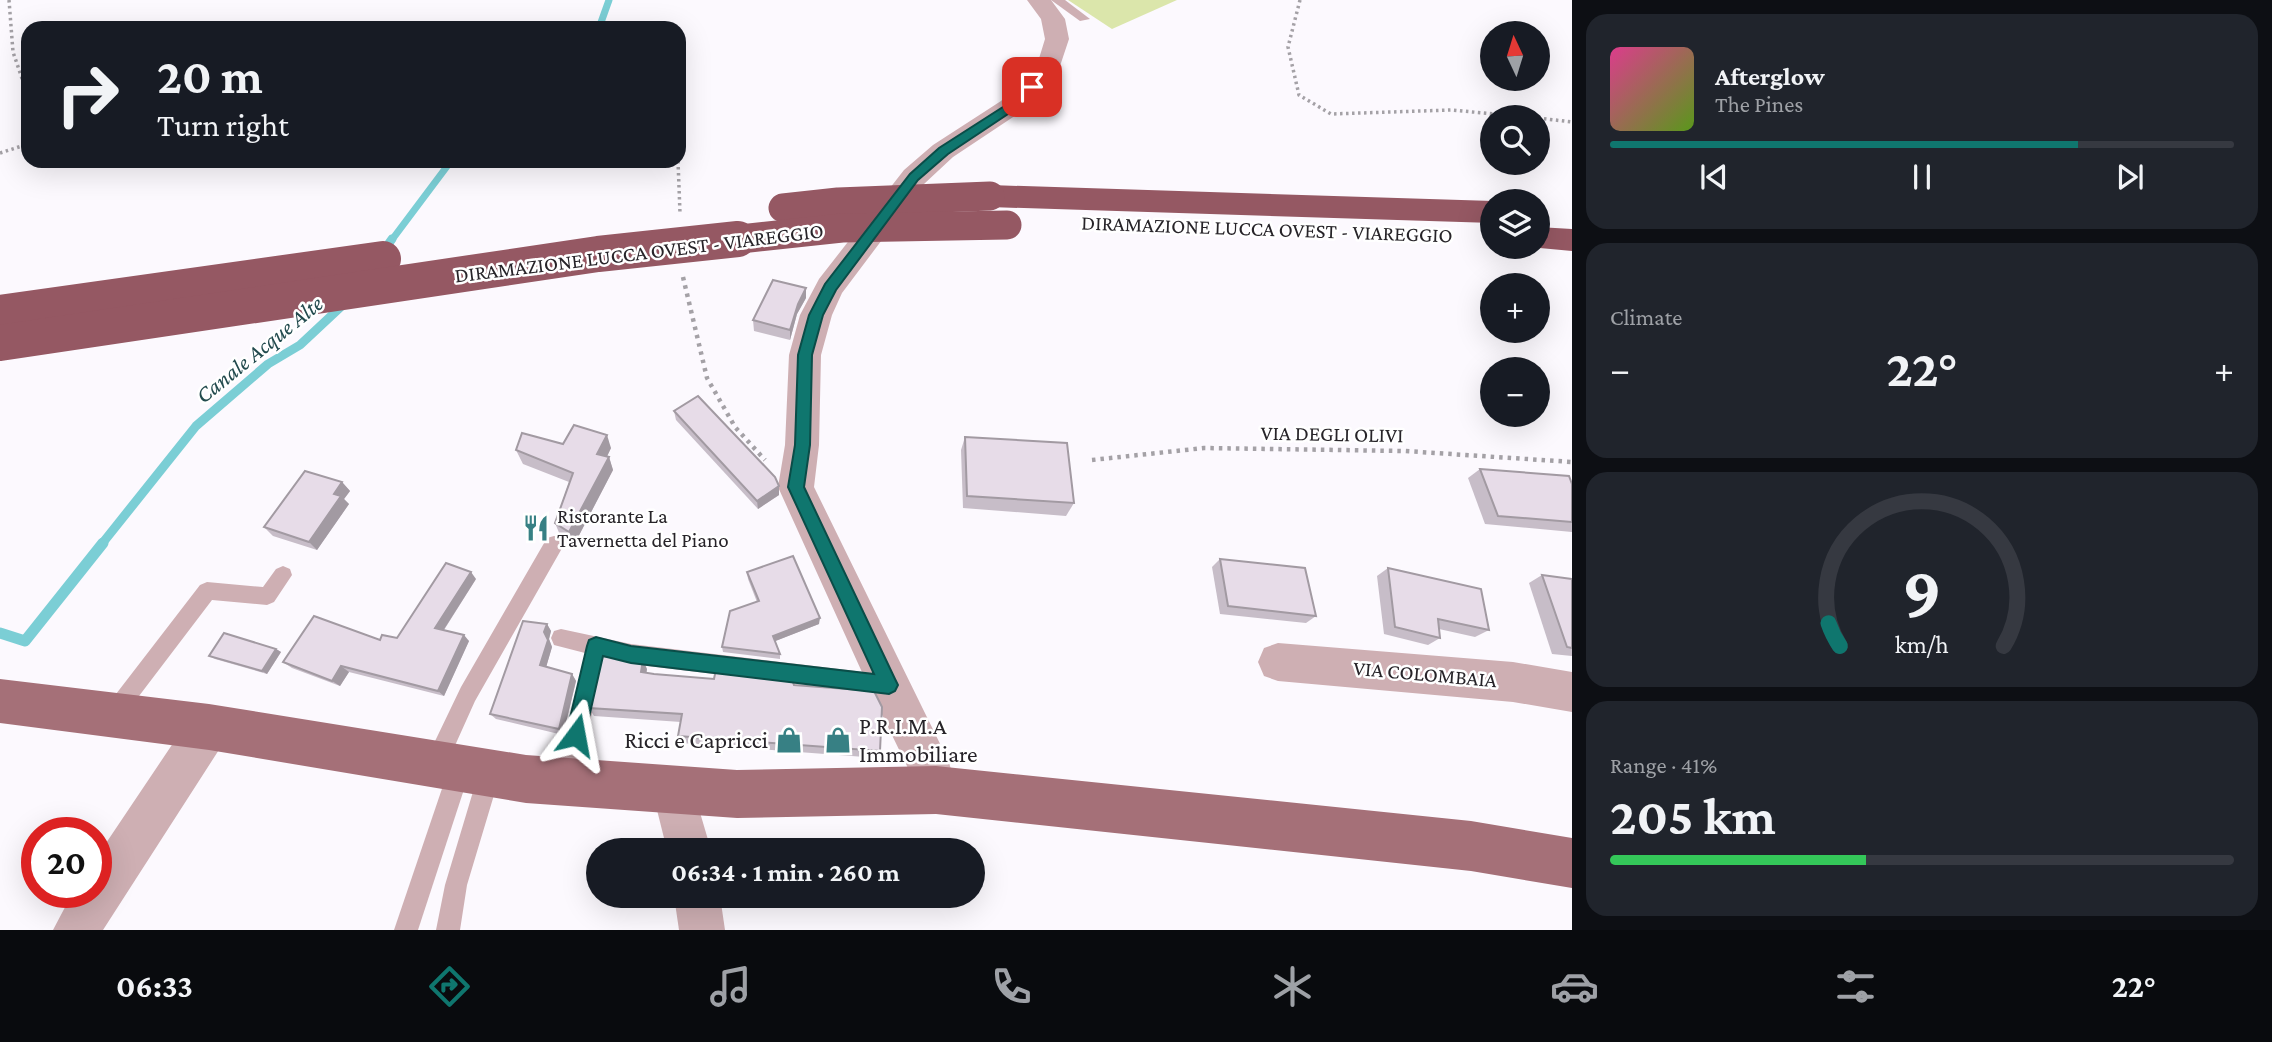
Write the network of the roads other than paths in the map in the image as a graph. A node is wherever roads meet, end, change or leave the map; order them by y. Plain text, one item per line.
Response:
1 (1039, 0) edge
2 (1057, 0) edge
3 (1084, 19) dead end
4 (1480, 212) edge
5 (1550, 214) edge
6 (1572, 215) edge
7 (1480, 235) edge
8 (1550, 239) edge
9 (1572, 240) edge
10 (0, 313) edge
11 (0, 343) edge
12 (554, 544) edge
13 (283, 575) dead end
14 (561, 638) dead end
15 (596, 646) junction
16 (1278, 662) dead end
17 (889, 685) junction
18 (1572, 691) edge
19 (0, 701) edge
20 (112, 715) junction
21 (209, 727) junction
22 (461, 770) junction
23 (566, 782) junction
24 (674, 790) junction
25 (936, 790) junction
26 (686, 838) edge
27 (1572, 863) edge
28 (698, 908) edge
29 (76, 930) edge
30 (406, 930) edge
31 (448, 930) edge
32 (702, 930) edge

1 - 17 street
2 - 3 lane
4 - 10 highway, DIRAMAZIONE LUCCA OVEST - VIAREGGIO, bridge
5 - 6 highway
7 - 11 highway, DIRAMAZIONE LUCCA OVEST - VIAREGGIO, bridge
8 - 9 highway
12 - 22 lane
13 - 20 lane
14 - 15 lane
15 - 17 lane
15 - 23 lane
16 - 18 street, VIA COLOMBAIA
17 - 25 street
19 - 20 main road
20 - 21 main road
21 - 22 main road
21 - 29 street
22 - 23 main road
22 - 30 lane
22 - 31 lane
23 - 24 main road
24 - 25 main road
24 - 26 street
25 - 27 main road
28 - 32 street

